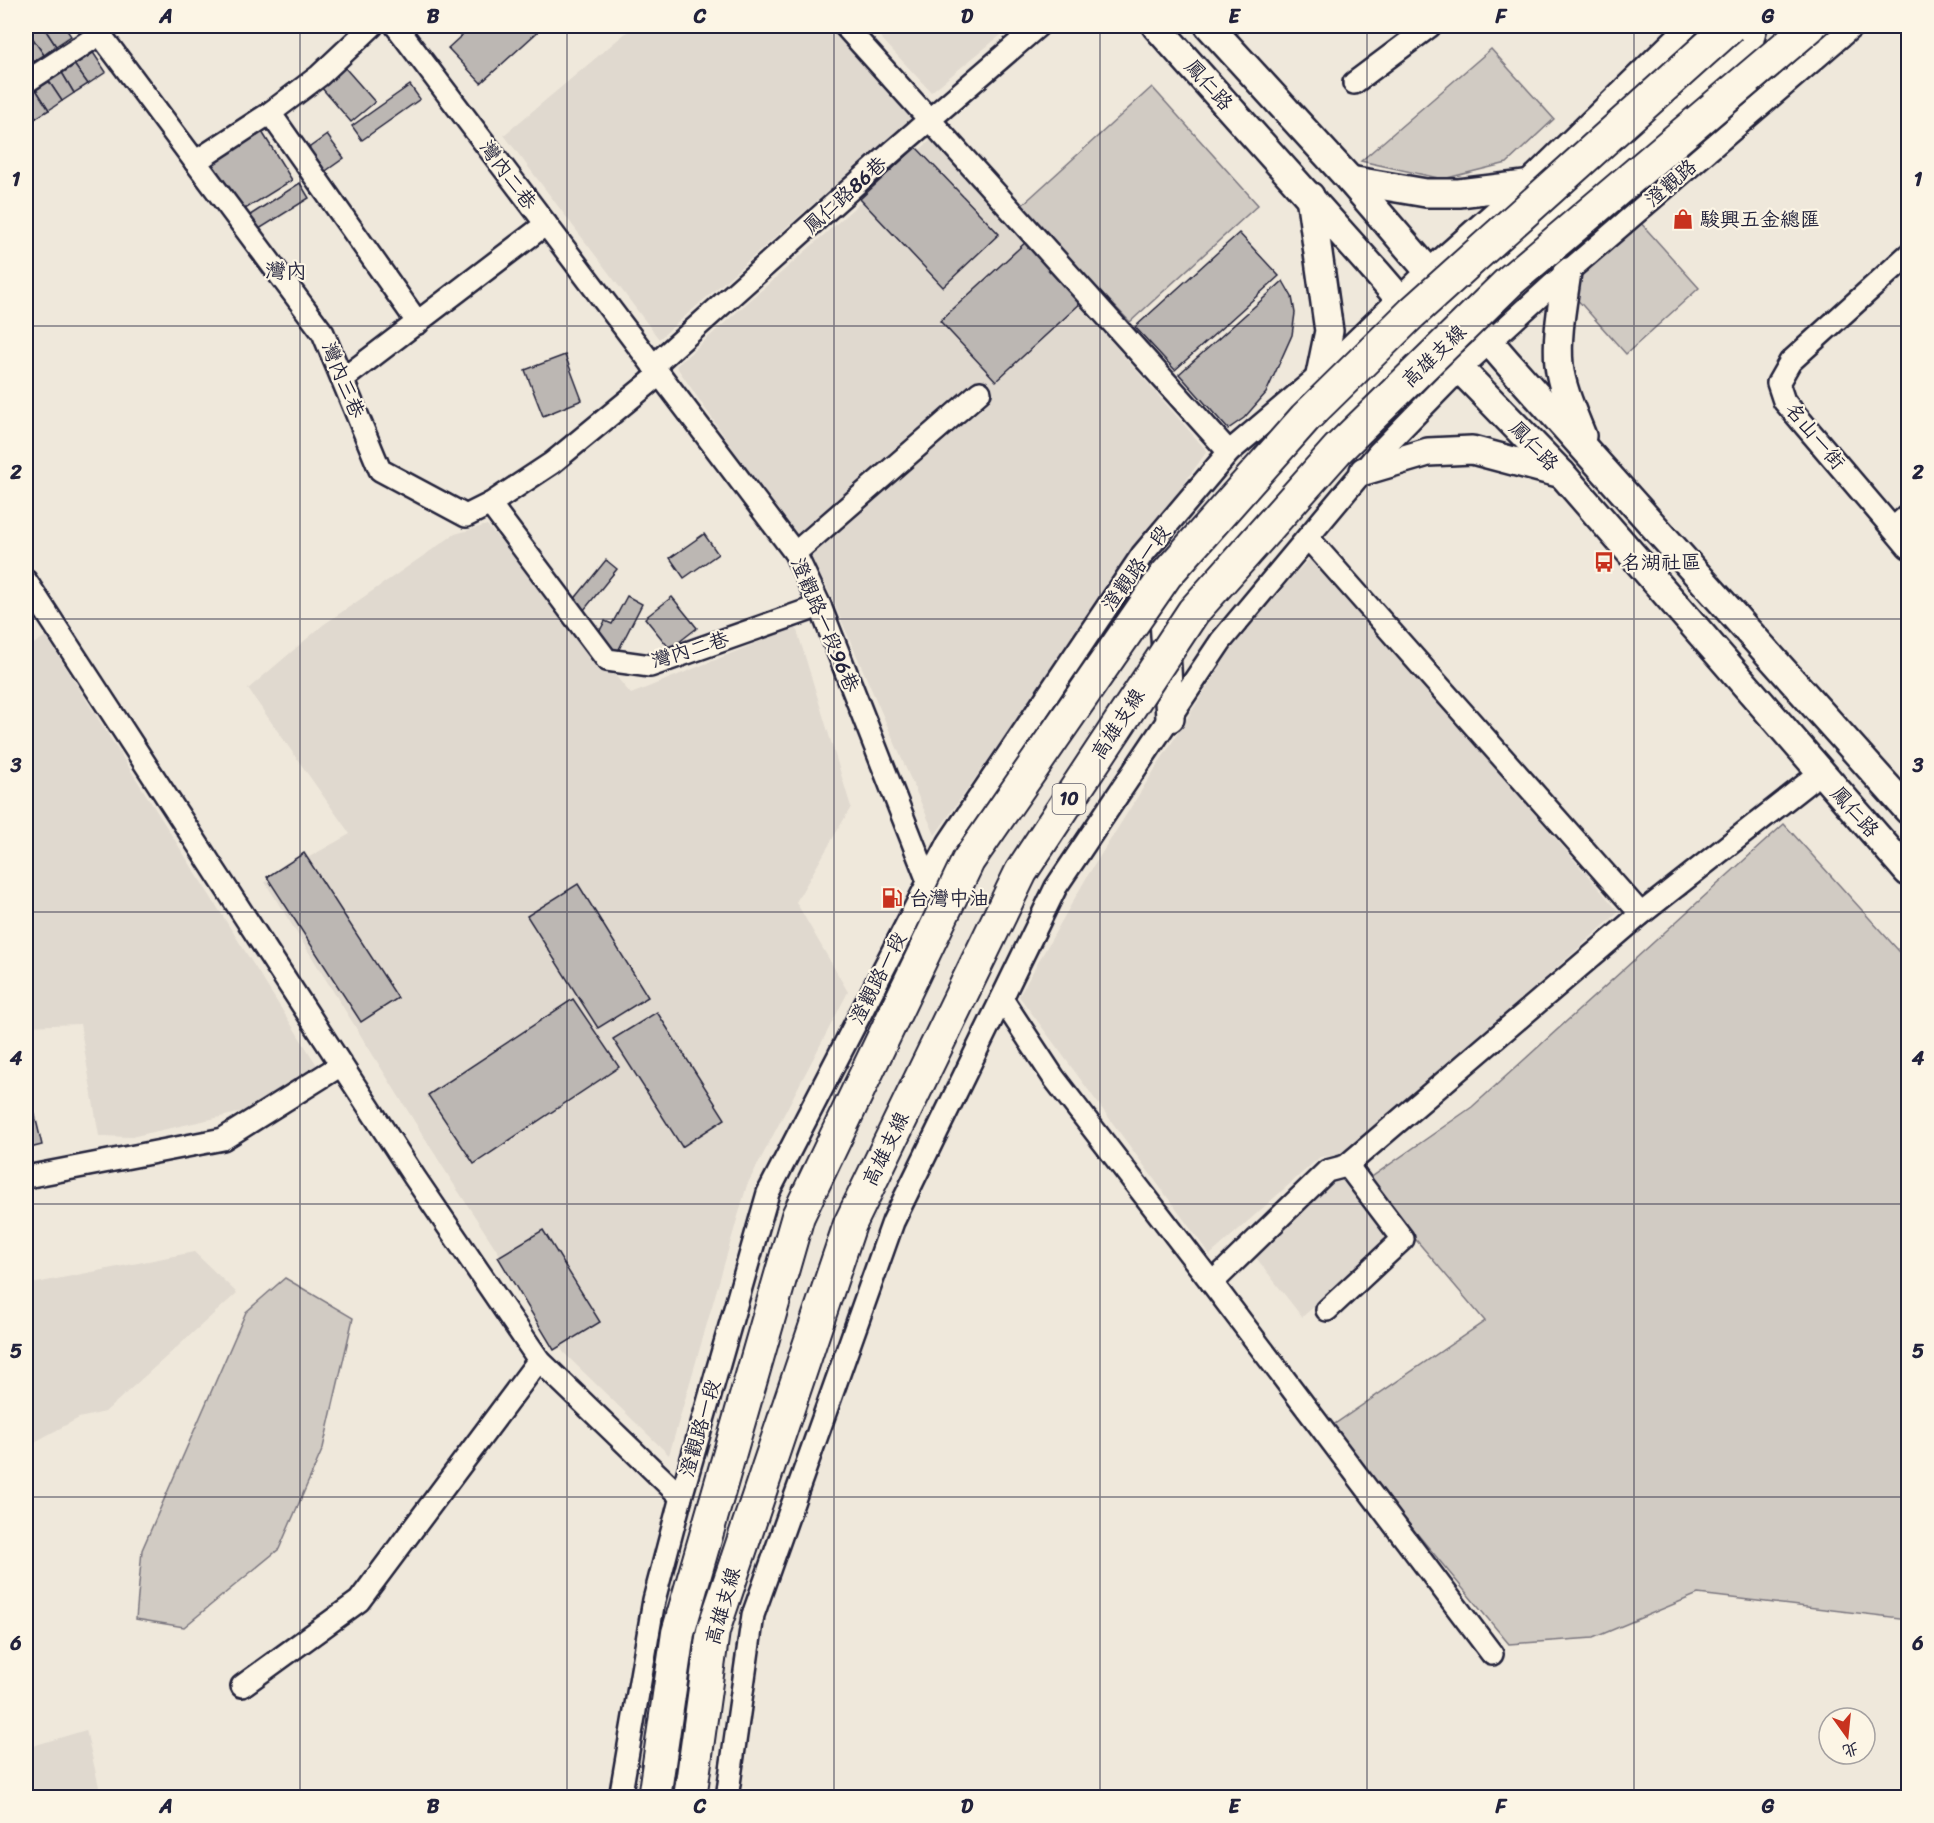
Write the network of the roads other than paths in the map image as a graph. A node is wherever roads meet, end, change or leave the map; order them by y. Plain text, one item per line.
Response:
1 (372, 26) edge
2 (396, 26) edge
3 (845, 26) edge
4 (1038, 26) edge
5 (1156, 26) edge
6 (1209, 26) edge
7 (1430, 26) edge
8 (1688, 26) edge
9 (1731, 26) edge
10 (1753, 26) edge
11 (1810, 26) edge
12 (1853, 26) edge
13 (97, 30) edge
14 (26, 82) edge
15 (1354, 83) dead end
16 (270, 113) junction
17 (930, 118) junction
18 (195, 162) junction
19 (1350, 180) junction
20 (1525, 185) junction
21 (1310, 196) junction
22 (546, 224) junction
23 (1908, 255) edge
24 (1429, 270) junction
25 (1567, 272) junction
26 (1451, 297) junction
27 (1400, 298) junction
28 (418, 323) junction
29 (1432, 336) junction
30 (1489, 342) junction
31 (1460, 369) junction
32 (656, 371) junction
33 (1320, 375) junction
34 (343, 379) junction
35 (980, 392) dead end
36 (1229, 452) junction
37 (1591, 456) junction
38 (1364, 471) junction
39 (1562, 474) junction
40 (490, 504) junction
41 (1901, 522) edge
42 (1308, 538) junction
43 (1908, 547) edge
44 (795, 553) junction
45 (26, 581) edge
46 (820, 606) junction
47 (1170, 718) junction
48 (1820, 773) junction
49 (1908, 810) edge
50 (1908, 872) edge
51 (928, 881) junction
52 (1641, 914) junction
53 (1002, 999) junction
54 (341, 1065) junction
55 (1347, 1165) junction
56 (26, 1177) edge
57 (1212, 1283) junction
58 (1327, 1310) dead end
59 (539, 1360) junction
60 (681, 1497) junction
61 (1492, 1654) dead end
62 (242, 1686) dead end
63 (620, 1797) edge
64 (654, 1797) edge
65 (690, 1797) edge
66 (727, 1797) edge

1 - 16 street
2 - 22 street, 灣內二巷
3 - 17 street
4 - 17 street, 鳳仁路86巷
5 - 21 main road, 鳳仁路
6 - 19 main road, 鳳仁路
7 - 15 street
8 - 20 street
9 - 64 highway, 高雄支線 / 10, bridge
10 - 26 main road
11 - 65 highway, 高雄支線 / 10, bridge
12 - 25 street, 澄觀路
13 - 14 street
13 - 18 street, 灣內三巷
16 - 18 street
16 - 28 street
17 - 32 street, 鳳仁路86巷
17 - 36 street
18 - 34 street, 灣內三巷
19 - 20 main road
19 - 24 main road, 鳳仁路
20 - 24 street
21 - 27 main road, 鳳仁路
21 - 33 main road
22 - 28 street, 灣內二巷
22 - 32 street
23 - 41 street, 名山一街
24 - 26 main road, 鳳仁路
24 - 27 street
25 - 30 street, 澄觀路
25 - 37 main road
26 - 29 main road
26 - 30 main road, 鳳仁路
27 - 29 main road, 鳳仁路
27 - 33 street, 澄觀路一段
28 - 34 street, 灣內二巷
29 - 31 main road, 鳳仁路
29 - 47 main road
30 - 31 street
30 - 37 main road, 鳳仁路
31 - 38 street
31 - 39 main road, 鳳仁路
32 - 40 street, 灣內三巷
32 - 44 street, 澄觀路一段96巷
33 - 36 street, 澄觀路一段
34 - 40 street, 灣內三巷
35 - 44 street
36 - 51 street, 澄觀路一段
37 - 49 main road, 鳳仁路
38 - 39 main road
38 - 42 street
39 - 48 main road, 鳳仁路
40 - 46 street, 灣內二巷
41 - 43 street, 名山一街
42 - 47 street
42 - 52 street
44 - 46 street, 澄觀路一段96巷
45 - 54 street
46 - 51 street, 澄觀路一段96巷
47 - 53 street
48 - 50 main road, 鳳仁路
48 - 52 street
51 - 60 street, 澄觀路一段
52 - 55 street
53 - 57 street
53 - 66 street
54 - 56 street
54 - 59 street
55 - 57 street
55 - 58 street
57 - 61 street
59 - 60 street
59 - 62 street
60 - 63 street, 澄觀路一段

